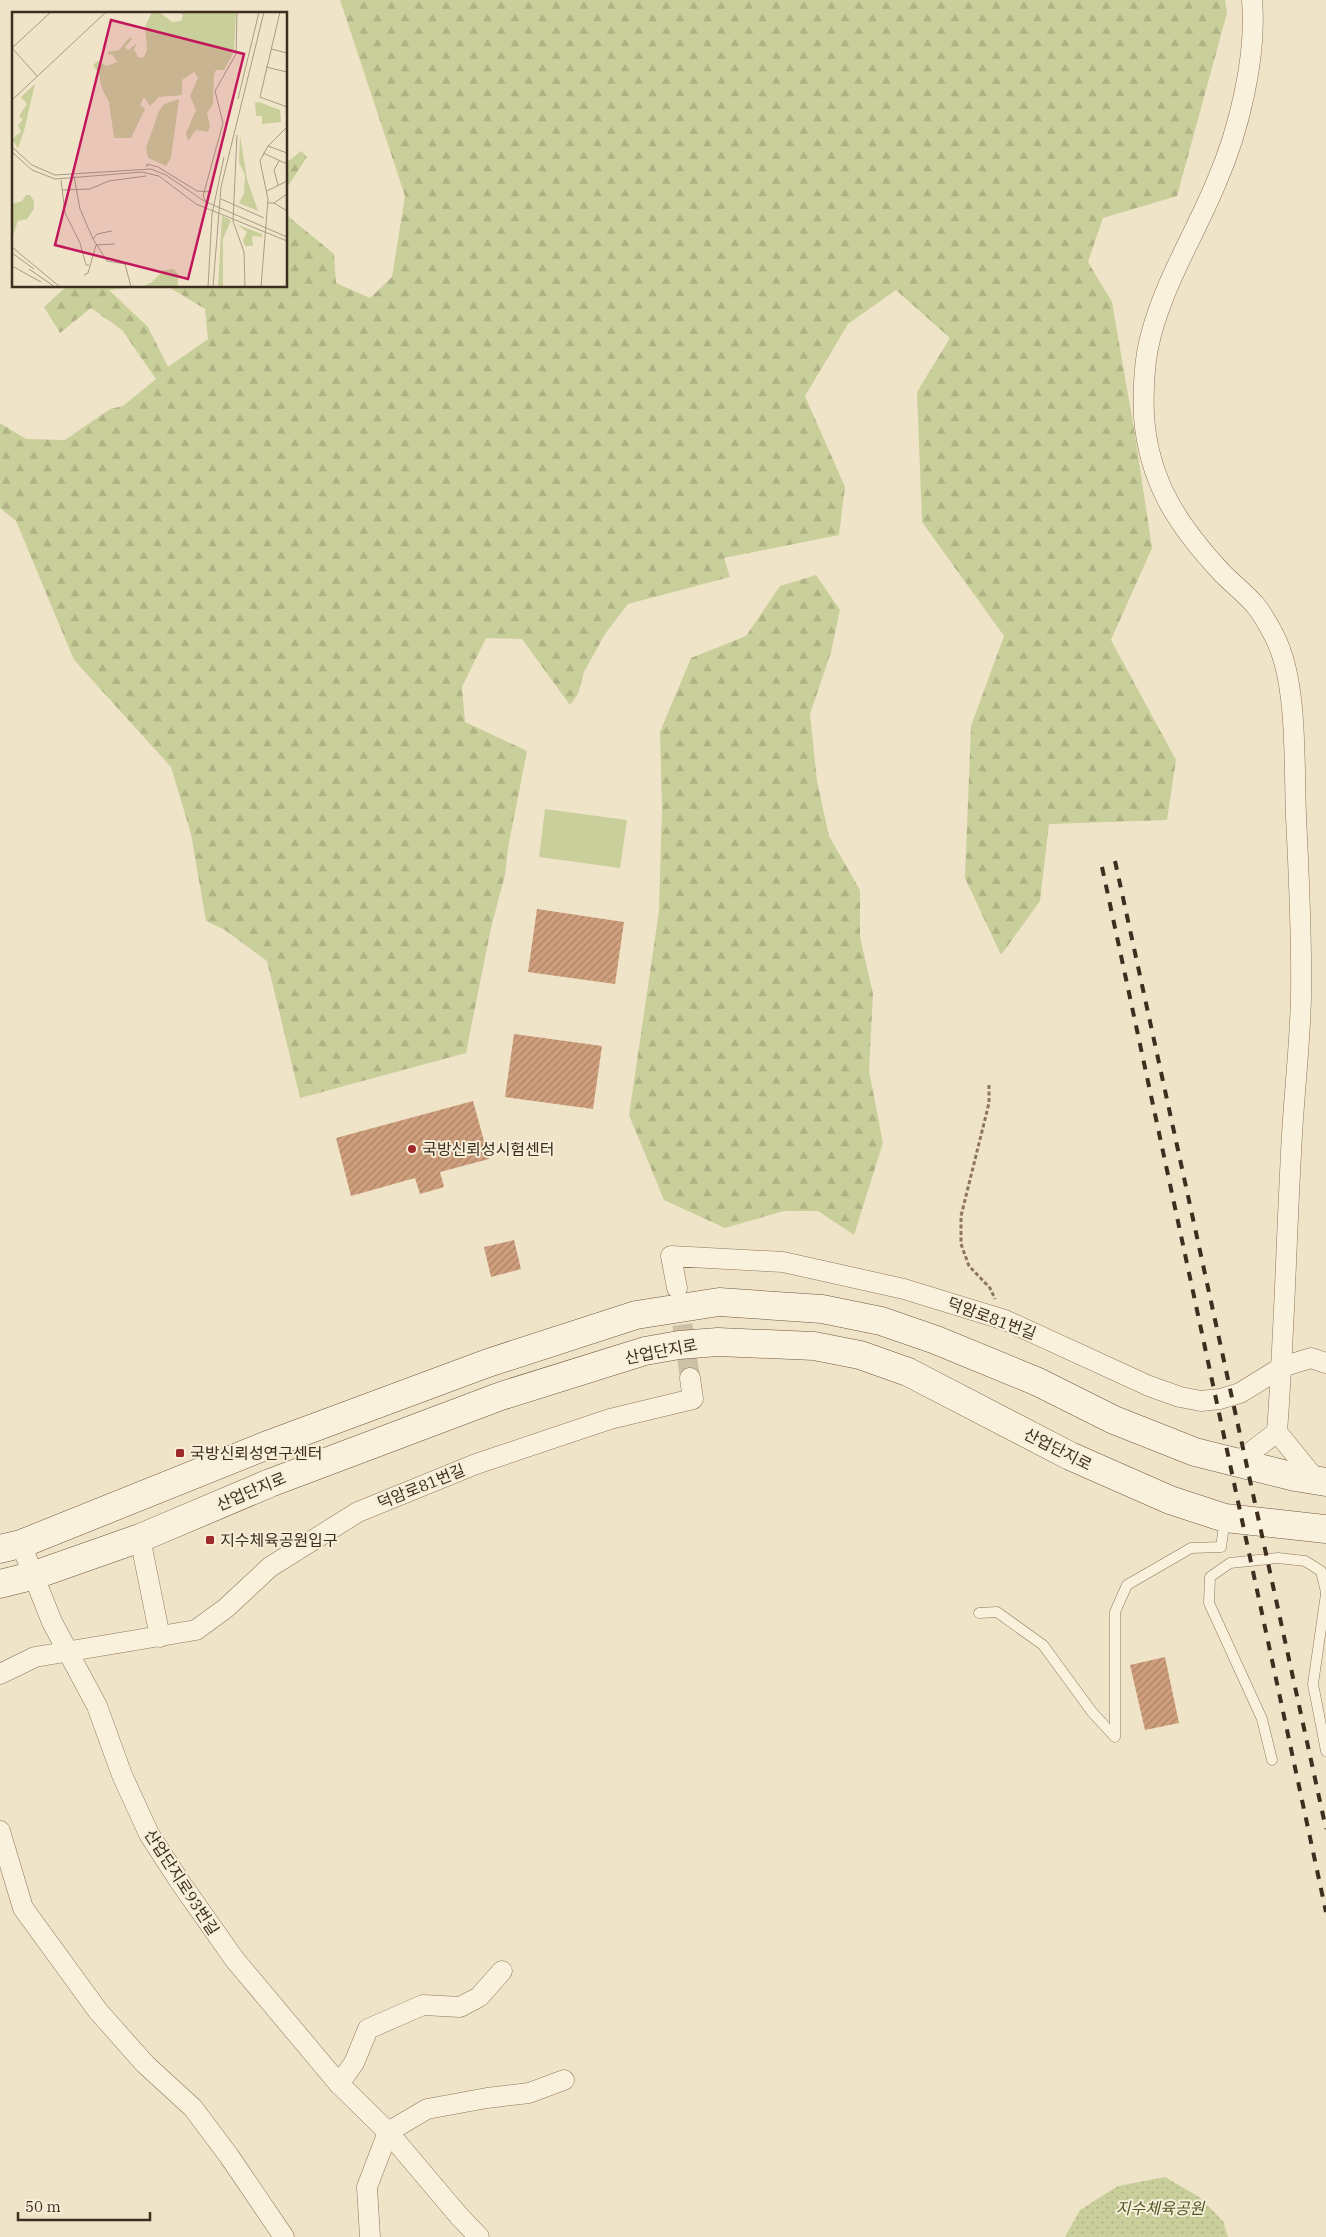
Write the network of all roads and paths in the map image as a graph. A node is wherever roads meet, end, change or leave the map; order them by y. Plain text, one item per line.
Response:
1 (1252, 0) edge
2 (988, 1085) dead end
3 (677, 1288) tunnel mouth
4 (1005, 1320) junction
5 (1326, 1363) edge
6 (1282, 1367) junction
7 (690, 1378) tunnel mouth
8 (1278, 1432) junction
9 (1238, 1462) junction
10 (1321, 1481) edge
11 (1225, 1518) junction
12 (1326, 1530) edge
13 (140, 1538) junction
14 (10, 1547) edge
15 (1221, 1548) junction
16 (1230, 1564) junction
17 (32, 1576) junction
18 (0, 1584) edge
19 (1326, 1593) edge
20 (979, 1613) dead end
21 (160, 1637) junction
22 (70, 1653) junction
23 (0, 1674) edge
24 (1326, 1751) edge
25 (1272, 1760) dead end
26 (0, 1831) edge
27 (502, 1971) dead end
28 (564, 2080) dead end
29 (339, 2084) junction
30 (388, 2132) junction
31 (284, 2237) edge
32 (370, 2237) edge
33 (479, 2237) edge

1 - 6 street
2 - 4 path
3 - 4 street, 덕암로81번길
4 - 6 street, 덕암로81번길
5 - 6 street, 덕암로81번길
6 - 8 street
7 - 21 street, 덕암로81번길
8 - 9 street
8 - 10 street
9 - 10 main road
9 - 14 main road
11 - 12 main road, 산업단지로
11 - 13 main road, 산업단지로
11 - 15 lane
13 - 17 main road, 산업단지로
13 - 21 street
14 - 17 street, 산업단지로93번길
15 - 16 lane
15 - 20 lane
16 - 19 lane
16 - 25 lane
17 - 18 main road, 산업단지로
17 - 22 street, 산업단지로93번길
19 - 24 lane
21 - 22 street
22 - 23 street
22 - 29 street, 산업단지로93번길
26 - 31 street
27 - 29 street
28 - 30 street
29 - 30 street, 산업단지로93번길
30 - 32 street
30 - 33 street, 산업단지로93번길

